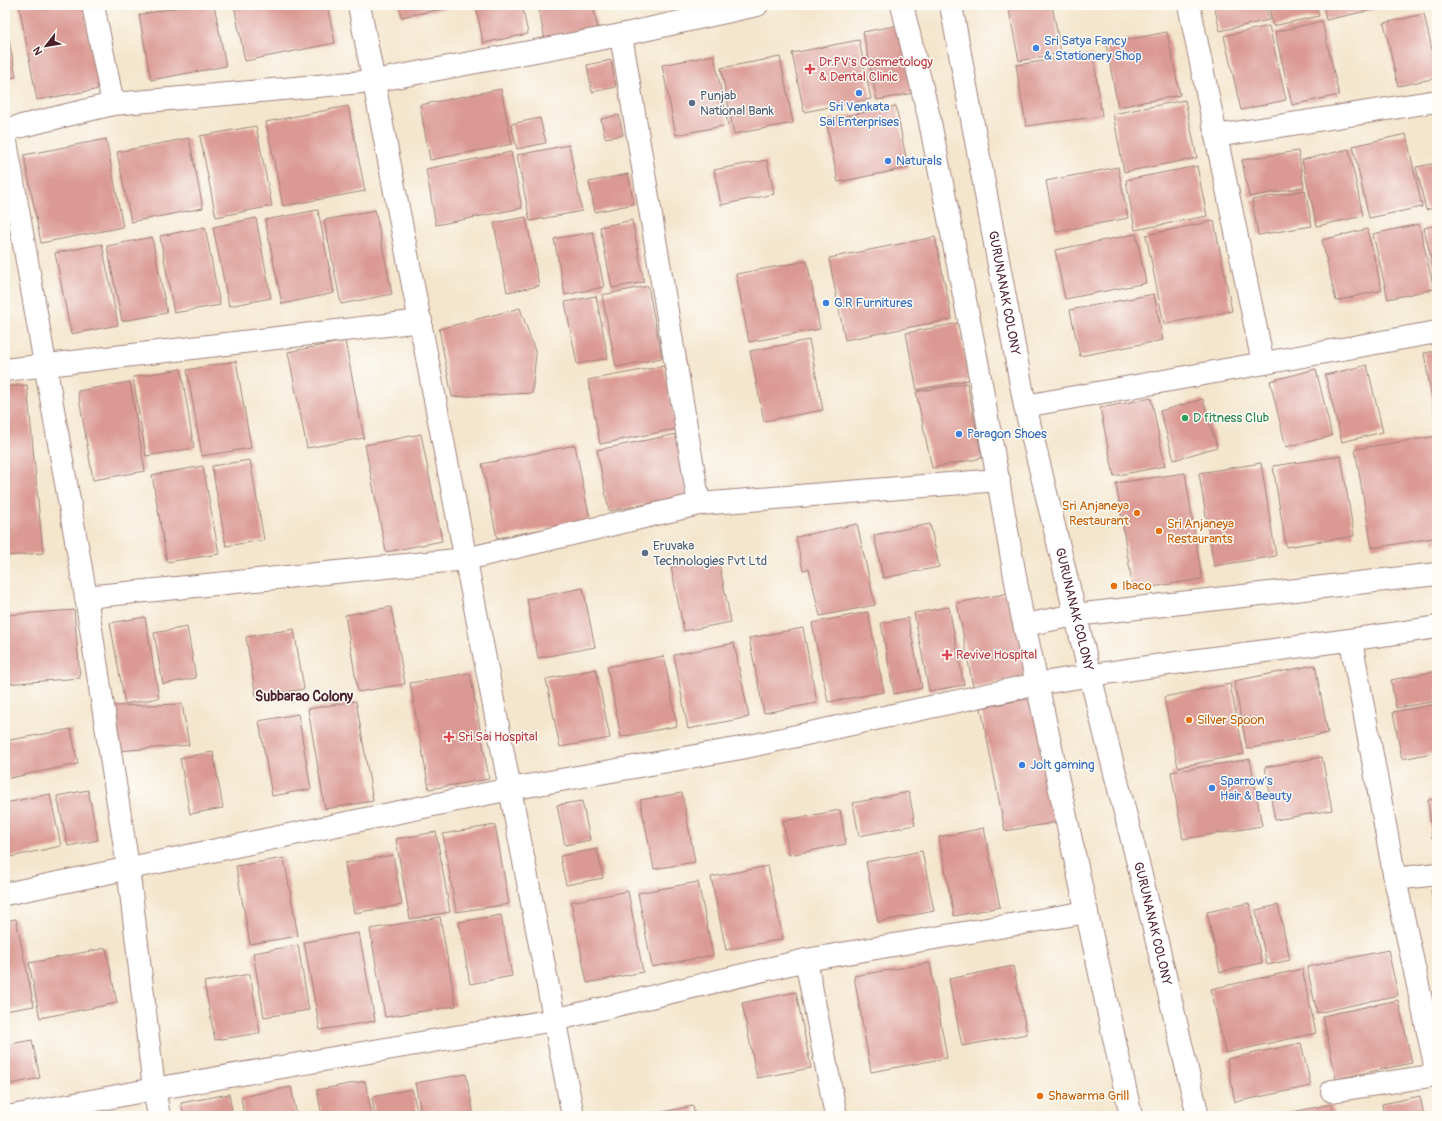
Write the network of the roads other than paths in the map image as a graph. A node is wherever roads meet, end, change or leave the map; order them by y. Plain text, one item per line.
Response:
1 (93, 5) edge
2 (359, 5) edge
3 (756, 5) edge
4 (902, 5) edge
5 (951, 5) edge
6 (1189, 5) edge
7 (621, 35) junction
8 (374, 81) junction
9 (1437, 101) edge
10 (114, 104) junction
11 (5, 130) edge
12 (5, 136) edge
13 (1216, 136) junction
14 (421, 321) junction
15 (1437, 332) edge
16 (1263, 363) junction
17 (45, 365) junction
18 (5, 370) edge
19 (1025, 406) junction
20 (999, 480) junction
21 (699, 504) junction
22 (466, 559) junction
23 (1437, 574) edge
24 (86, 597) junction
25 (1075, 615) junction
26 (1025, 625) junction
27 (1437, 628) edge
28 (1351, 641) junction
29 (1090, 675) junction
30 (1037, 684) junction
31 (510, 789) junction
32 (128, 867) junction
33 (1437, 874) edge
34 (1395, 879) junction
35 (5, 894) edge
36 (1087, 912) junction
37 (806, 960) junction
38 (554, 1020) junction
39 (1437, 1075) edge
40 (154, 1089) junction
41 (1332, 1091) dead end
42 (12, 1116) edge
43 (158, 1116) edge
44 (573, 1116) edge
45 (836, 1116) edge
46 (1131, 1116) edge
47 (1198, 1116) edge

1 - 10 street
2 - 8 street
3 - 7 street
4 - 20 street
5 - 19 street, GURUNANAK COLONY
6 - 13 street
7 - 8 street
7 - 21 street
8 - 10 street
8 - 14 street
9 - 13 street
10 - 11 street
12 - 17 street
13 - 16 street
14 - 17 street
14 - 22 street
15 - 16 street
16 - 19 street
17 - 18 street
17 - 24 street
19 - 25 street, GURUNANAK COLONY
20 - 21 street
20 - 26 street
21 - 22 street
22 - 24 street
22 - 31 street
23 - 25 street
24 - 32 street
25 - 26 street
25 - 29 street, GURUNANAK COLONY
26 - 30 street
27 - 28 street
28 - 29 street
28 - 34 street
29 - 30 street
29 - 47 street, GURUNANAK COLONY
30 - 31 street
30 - 36 street
31 - 32 street
31 - 38 street
32 - 35 street
32 - 40 street
33 - 34 street
34 - 39 street
36 - 37 street
36 - 46 street
37 - 38 street
37 - 45 street
38 - 40 street
38 - 44 street
39 - 41 street
40 - 42 street
40 - 43 street

